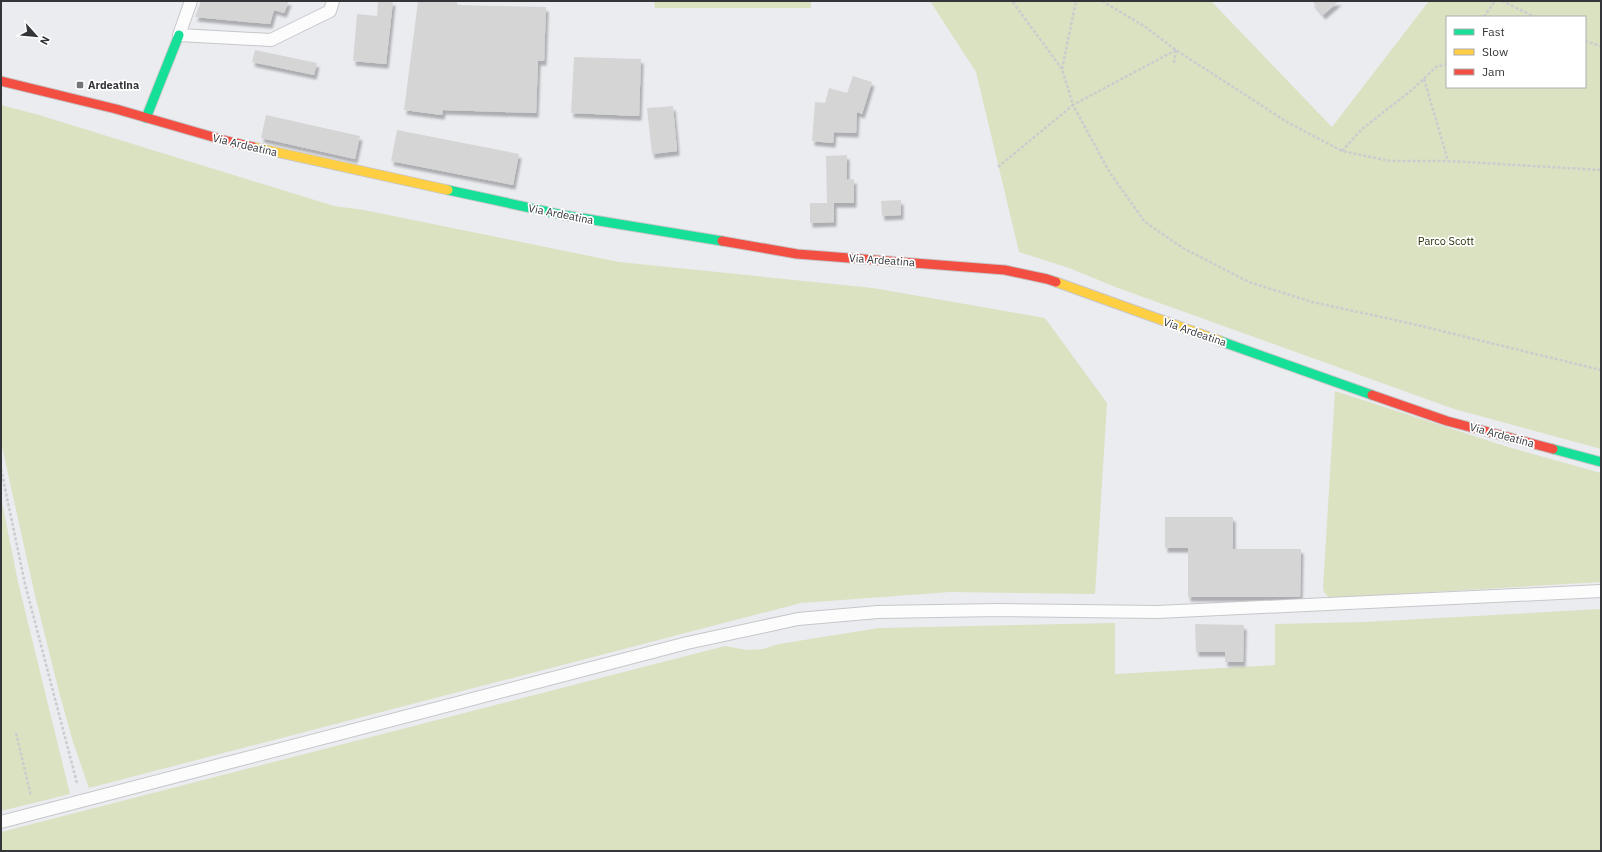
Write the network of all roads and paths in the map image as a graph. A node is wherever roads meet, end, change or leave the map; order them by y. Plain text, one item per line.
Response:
1 (191, 1) edge
2 (333, 1) edge
3 (1012, 1) edge
4 (1076, 1) edge
5 (1102, 1) edge
6 (1495, 1) edge
7 (1502, 1) edge
8 (1485, 16) edge
9 (1533, 16) edge
10 (179, 35) junction
11 (1586, 41) edge
12 (1601, 46) edge
13 (1176, 50) junction
14 (1174, 63) dead end
15 (1446, 64) edge
16 (1062, 69) junction
17 (1424, 79) junction
18 (1, 81) edge
19 (1073, 104) junction
20 (146, 118) junction
21 (1342, 151) junction
22 (1448, 161) junction
23 (998, 167) dead end
24 (1601, 170) edge
25 (1601, 370) edge
26 (1601, 462) edge
27 (1, 469) edge
28 (1601, 591) edge
29 (16, 732) dead end
30 (28, 783) dead end
31 (82, 802) junction
32 (1, 822) edge

1 - 10 lane
2 - 10 lane
3 - 16 path
4 - 16 path
5 - 13 path
6 - 8 path
7 - 9 path
10 - 20 street
11 - 12 path
13 - 14 path
13 - 19 path
13 - 21 path
15 - 17 path
16 - 19 path
17 - 21 path
17 - 22 path
18 - 20 street, Via Ardeatina
19 - 23 path
19 - 25 path
20 - 26 street, Via Ardeatina
21 - 22 path
22 - 24 path
27 - 31 path
28 - 31 lane
29 - 30 path
31 - 32 lane

